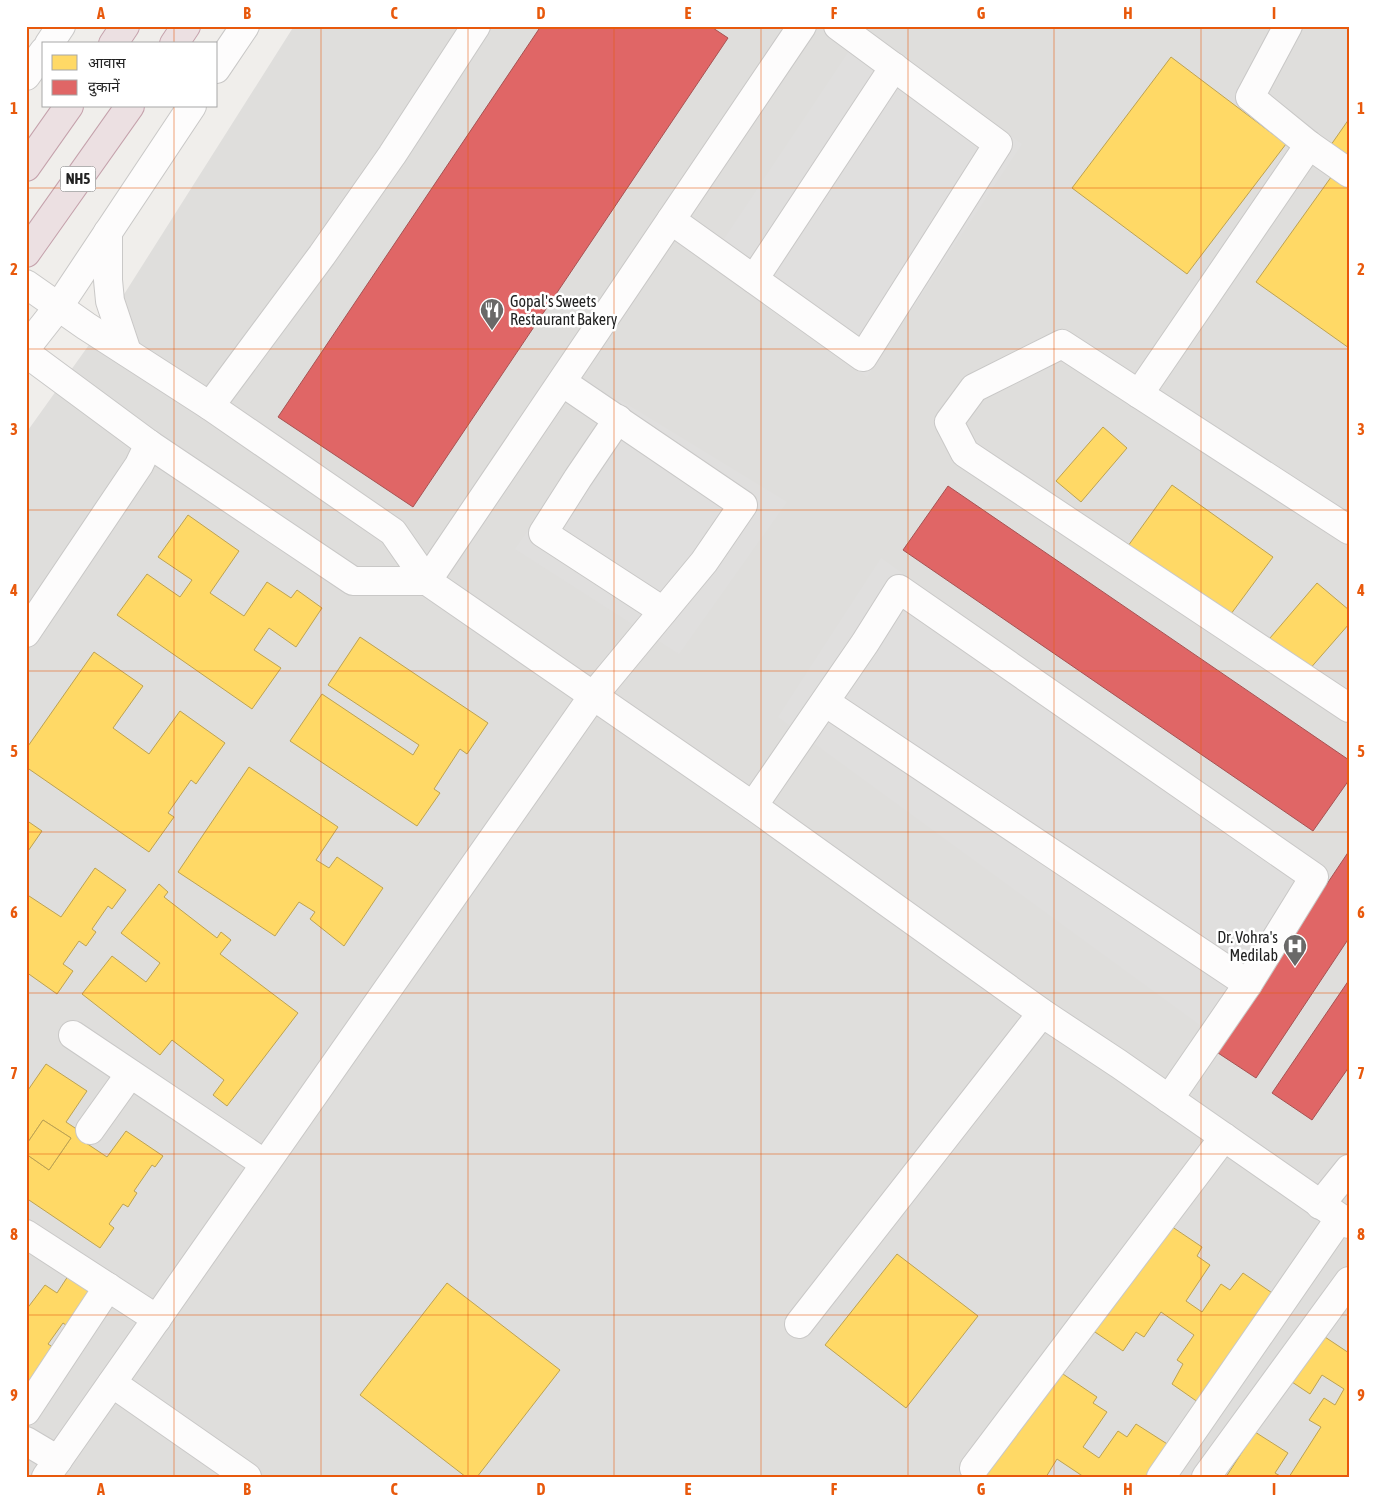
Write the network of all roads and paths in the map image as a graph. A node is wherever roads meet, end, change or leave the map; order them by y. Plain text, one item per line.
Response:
1 (61, 26) edge
2 (125, 26) edge
3 (186, 26) edge
4 (245, 26) edge
5 (476, 26) edge
6 (802, 26) edge
7 (838, 26) edge
8 (1288, 26) edge
9 (50, 42) edge
10 (114, 42) edge
11 (175, 42) edge
12 (42, 54) edge
13 (218, 66) edge
14 (894, 67) junction
15 (26, 76) edge
16 (68, 108) edge
17 (129, 108) edge
18 (191, 108) edge
19 (1309, 145) junction
20 (26, 167) edge
21 (1349, 172) edge
22 (672, 220) junction
23 (108, 232) junction
24 (26, 253) edge
25 (754, 279) junction
26 (26, 284) edge
27 (59, 306) junction
28 (26, 348) edge
29 (127, 352) junction
30 (26, 353) edge
31 (562, 382) junction
32 (1139, 394) junction
33 (210, 406) junction
34 (618, 419) junction
35 (149, 444) junction
36 (1349, 530) edge
37 (427, 581) junction
38 (663, 611) junction
39 (26, 632) edge
40 (593, 696) junction
41 (824, 702) junction
42 (1349, 708) edge
43 (753, 806) junction
44 (1248, 984) junction
45 (1042, 1013) junction
46 (73, 1035) dead end
47 (130, 1074) junction
48 (1169, 1099) junction
49 (90, 1130) dead end
50 (1224, 1138) junction
51 (265, 1164) junction
52 (1349, 1168) edge
53 (1336, 1216) edge
54 (26, 1234) edge
55 (1349, 1281) edge
56 (108, 1287) junction
57 (157, 1319) junction
58 (799, 1324) dead end
59 (112, 1383) junction
60 (26, 1410) edge
61 (26, 1441) edge
62 (974, 1468) dead end
63 (52, 1469) edge
64 (247, 1477) edge
65 (1161, 1477) edge
66 (1206, 1477) edge

1 - 9 street
2 - 10 highway
3 - 11 highway
4 - 13 street
5 - 33 street
6 - 22 street
7 - 14 street
8 - 19 street
12 - 15 street
14 - 25 street
14 - 25 street
16 - 20 highway
17 - 24 highway, NH5
18 - 23 street
19 - 21 street
19 - 32 street
22 - 25 street
22 - 31 street
23 - 27 street
23 - 29 street
26 - 27 street
27 - 28 street
27 - 29 street
29 - 33 street
30 - 35 street
31 - 34 street
31 - 37 street
32 - 36 street
32 - 42 street
33 - 37 street
34 - 38 street
34 - 38 street
35 - 37 street
35 - 39 street
37 - 40 street
38 - 40 street
40 - 43 street
40 - 51 street
41 - 43 street
41 - 44 street
41 - 44 street
43 - 45 street
44 - 48 street
45 - 48 street
45 - 58 street
46 - 47 street
47 - 49 street
47 - 51 street
48 - 50 street
50 - 53 street
50 - 62 street
51 - 57 street
52 - 53 street
53 - 65 street
54 - 56 street
55 - 66 street
56 - 57 street
56 - 60 street
57 - 59 street
59 - 63 street
59 - 64 street
61 - 63 street

